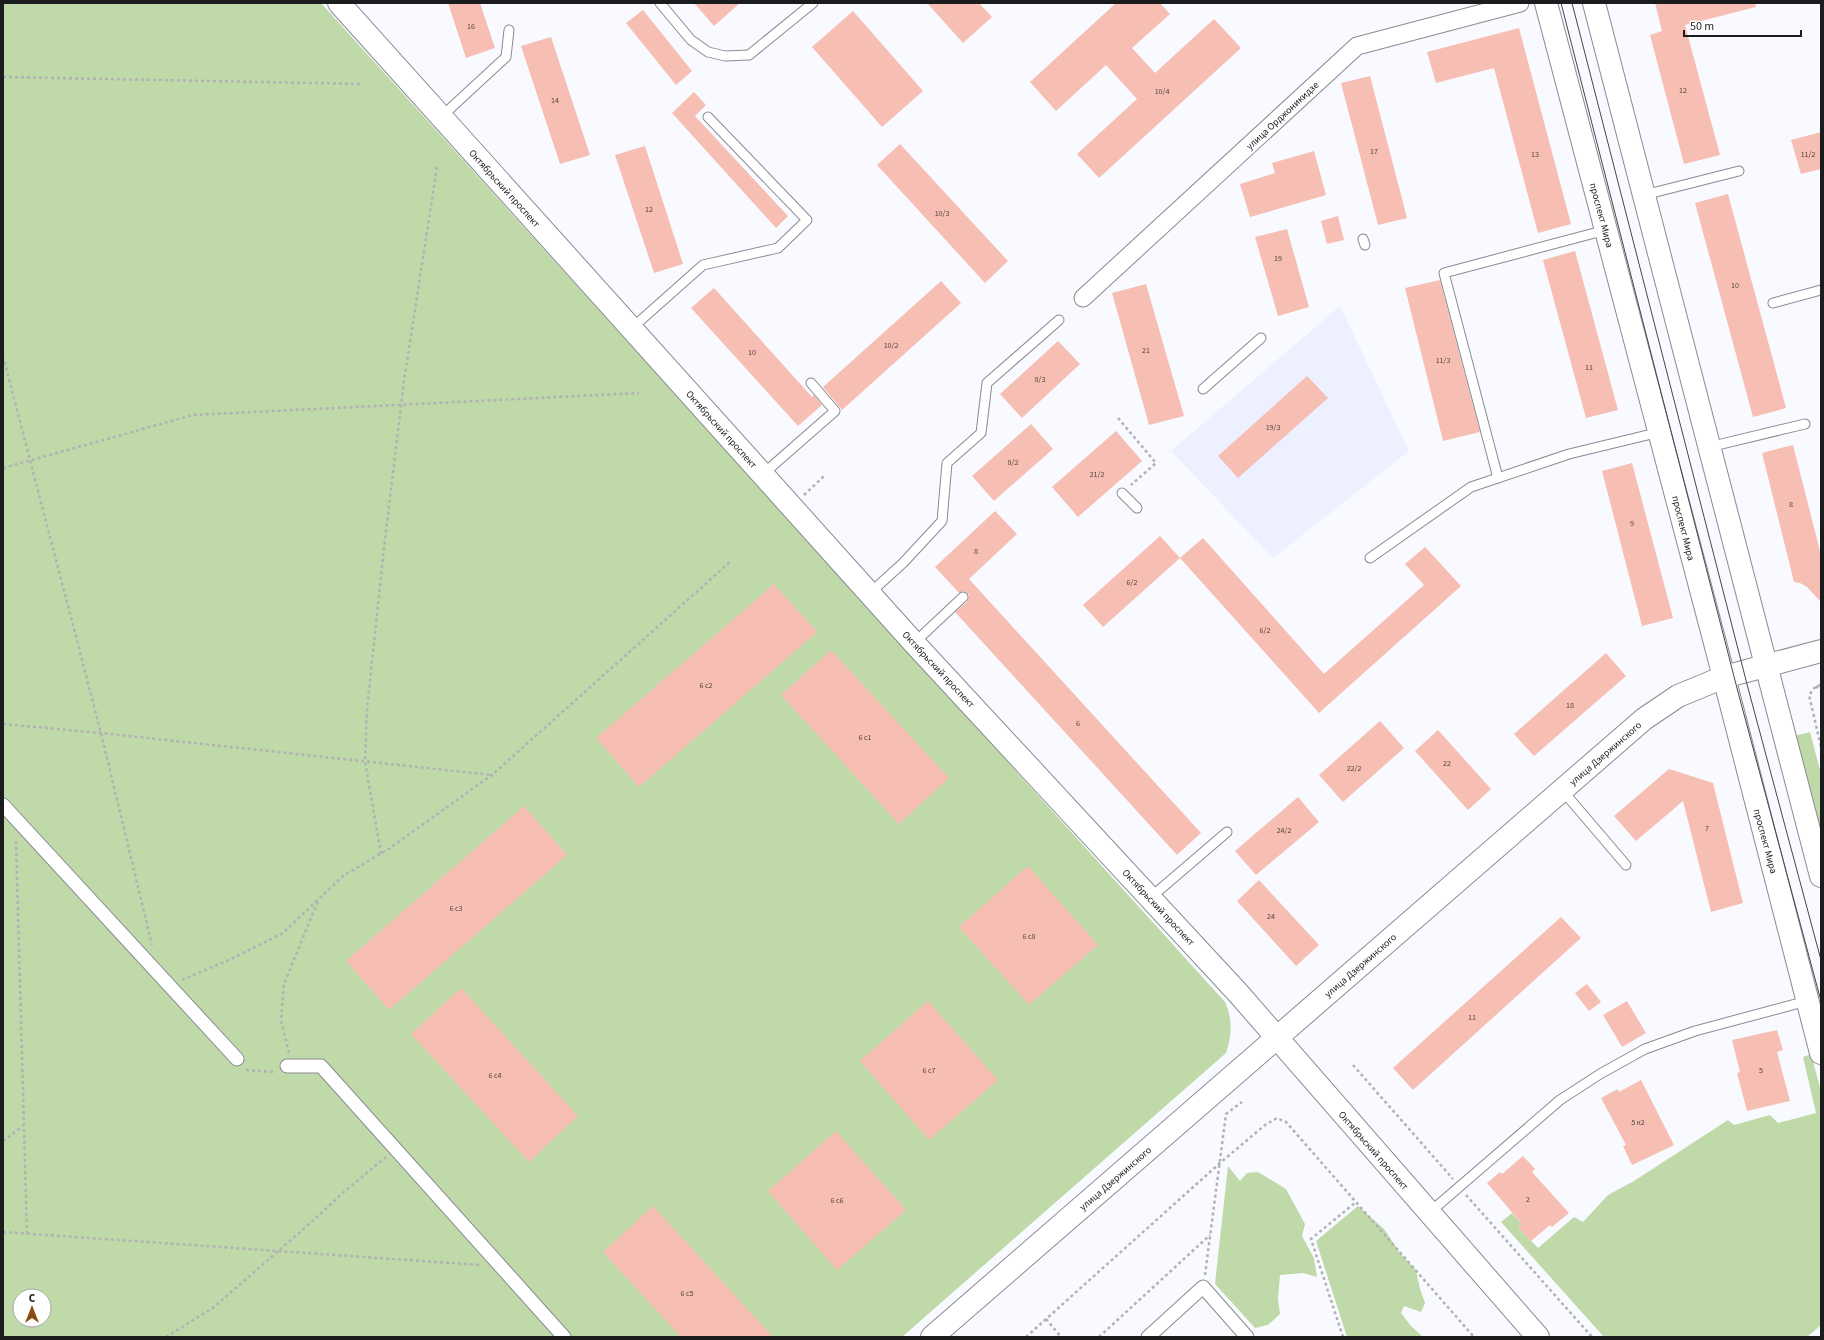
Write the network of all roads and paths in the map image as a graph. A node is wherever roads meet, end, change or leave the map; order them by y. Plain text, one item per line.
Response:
1 (338, 3) edge
2 (660, 3) edge
3 (813, 3) edge
4 (1520, 3) edge
5 (1546, 3) edge
6 (1594, 3) edge
7 (509, 30) dead end
8 (3, 77) edge
9 (363, 84) dead end
10 (441, 117) junction
11 (708, 117) dead end
12 (437, 168) dead end
13 (1739, 171) dead end
14 (1644, 196) junction
15 (1606, 230) junction
16 (1821, 290) edge
17 (1083, 298) dead end
18 (1773, 303) dead end
19 (1059, 320) dead end
20 (631, 328) junction
21 (1261, 338) dead end
22 (3, 356) edge
23 (811, 383) dead end
24 (1203, 389) dead end
25 (639, 393) dead end
26 (402, 405) junction
27 (1118, 418) dead end
28 (1805, 424) dead end
29 (1660, 432) junction
30 (1709, 447) junction
31 (29, 460) junction
32 (3, 468) edge
33 (762, 474) junction
34 (824, 476) dead end
35 (1498, 478) junction
36 (1122, 493) joint
37 (791, 506) junction
38 (1137, 508) dead end
39 (1370, 558) dead end
40 (731, 561) dead end
41 (870, 593) junction
42 (963, 597) dead end
43 (914, 643) junction
44 (1821, 651) edge
45 (1766, 665) junction
46 (1724, 677) junction
47 (1821, 685) edge
48 (1816, 686) junction
49 (1821, 691) edge
50 (3, 724) edge
51 (101, 733) junction
52 (1821, 747) edge
53 (365, 761) junction
54 (492, 775) junction
55 (1562, 790) junction
56 (3, 805) edge
57 (1227, 832) dead end
58 (22, 845) dead end
59 (380, 854) junction
60 (1626, 865) dead end
61 (1821, 876) edge
62 (1150, 898) junction
63 (319, 899) junction
64 (152, 948) dead end
65 (171, 988) junction
66 (1807, 1001) junction
67 (1277, 1037) junction
68 (1821, 1053) edge
69 (238, 1064) joint
70 (1353, 1065) dead end
71 (289, 1066) joint
72 (275, 1072) dead end
73 (1242, 1102) dead end
74 (24, 1126) junction
75 (3, 1141) edge
76 (382, 1152) dead end
77 (391, 1153) junction
78 (1220, 1163) junction
79 (1460, 1187) junction
80 (1356, 1202) junction
81 (1429, 1213) junction
82 (3, 1232) edge
83 (27, 1234) junction
84 (1210, 1234) junction
85 (278, 1251) junction
86 (478, 1259) dead end
87 (1203, 1287) junction
88 (1046, 1319) junction
89 (166, 1337) edge
90 (564, 1337) edge
91 (932, 1337) edge
92 (1026, 1337) edge
93 (1061, 1337) edge
94 (1099, 1337) edge
95 (1148, 1337) edge
96 (1247, 1337) edge
97 (1343, 1337) edge
98 (1473, 1337) edge
99 (1538, 1337) edge
100 (1592, 1337) edge

1 - 10 main road, Октябрьский проспект
2 - 3 lane
4 - 17 street, улица Орджоникидзе
5 - 15 main road, проспект Мира
6 - 14 main road
7 - 10 lane
8 - 9 path
10 - 20 main road, Октябрьский проспект
11 - 20 lane
12 - 26 path
13 - 14 lane
14 - 30 main road
15 - 29 main road, проспект Мира
15 - 35 lane
16 - 18 lane
19 - 41 lane
20 - 33 main road, Октябрьский проспект
21 - 24 lane
22 - 31 path
23 - 33 lane
25 - 26 path
26 - 31 path
26 - 53 path
27 - 36 path
28 - 30 lane
29 - 35 lane
29 - 46 main road, проспект Мира
30 - 45 main road
31 - 32 path
31 - 51 path
33 - 37 main road, Октябрьский проспект
34 - 37 path
35 - 39 lane
36 - 38 lane
37 - 41 main road, Октябрьский проспект
40 - 54 path
41 - 43 main road, Октябрьский проспект
42 - 43 lane
43 - 62 main road, Октябрьский проспект
44 - 45 main road, улица Дзержинского
45 - 46 main road, улица Дзержинского
45 - 61 main road
46 - 55 main road, улица Дзержинского
46 - 66 main road, проспект Мира
47 - 48 path
48 - 49 path
48 - 52 path
50 - 51 path
51 - 53 path
51 - 64 path
53 - 54 path
53 - 59 path
54 - 59 path
55 - 60 lane
55 - 67 main road, улица Дзержинского
56 - 65 street
57 - 62 lane
58 - 74 path
59 - 63 path
62 - 67 main road, Октябрьский проспект
63 - 65 path
63 - 71 path
65 - 69 street
66 - 68 main road, проспект Мира
66 - 79 lane
67 - 81 main road, Октябрьский проспект
67 - 91 main road, улица Дзержинского
69 - 72 path
70 - 79 path
71 - 77 street
73 - 78 path
74 - 75 path
74 - 83 path
76 - 77 path
77 - 85 path
77 - 90 street
78 - 80 path
78 - 84 path
78 - 88 path
79 - 81 lane
79 - 100 path
80 - 97 path
80 - 98 path
81 - 99 main road, Октябрьский проспект
82 - 83 path
83 - 85 path
84 - 87 path
84 - 94 path
85 - 86 path
85 - 89 path
87 - 95 street
87 - 96 street
88 - 92 path
88 - 93 path

